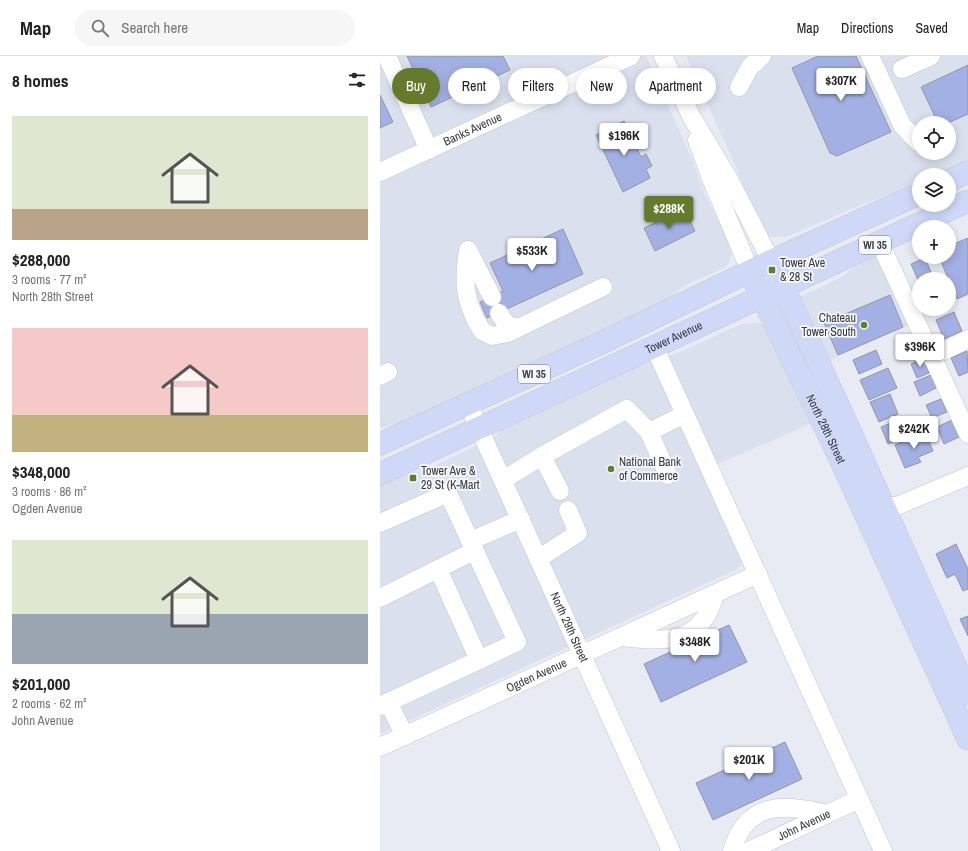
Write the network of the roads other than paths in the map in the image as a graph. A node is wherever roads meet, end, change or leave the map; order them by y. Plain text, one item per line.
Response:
1 (387, 56) edge
2 (631, 56) edge
3 (663, 56) edge
4 (762, 56) edge
5 (870, 56) edge
6 (931, 56) edge
7 (907, 64) edge
8 (739, 88) dead end
9 (691, 116) junction
10 (912, 135) edge
11 (429, 150) junction
12 (380, 172) edge
13 (968, 172) edge
14 (956, 178) edge
15 (912, 197) edge
16 (968, 201) edge
17 (880, 243) junction
18 (771, 261) junction
19 (750, 271) junction
20 (603, 287) dead end
21 (783, 288) junction
22 (492, 297) dead end
23 (762, 297) junction
24 (499, 313) dead end
25 (517, 328) junction
26 (968, 340) edge
27 (654, 346) junction
28 (931, 357) junction
29 (468, 404) junction
30 (685, 414) junction
31 (824, 425) junction
32 (480, 429) junction
33 (649, 432) junction
34 (968, 434) edge
35 (380, 444) edge
36 (542, 456) junction
37 (380, 474) edge
38 (668, 475) dead end
39 (968, 476) edge
40 (503, 480) junction
41 (560, 491) dead end
42 (884, 506) junction
43 (568, 510) dead end
44 (521, 519) junction
45 (380, 523) edge
46 (472, 546) junction
47 (538, 559) junction
48 (438, 569) junction
49 (758, 574) junction
50 (715, 594) junction
51 (380, 598) edge
52 (620, 636) junction
53 (581, 654) junction
54 (479, 660) junction
55 (968, 694) edge
56 (384, 704) edge
57 (405, 736) junction
58 (968, 738) edge
59 (380, 747) edge
60 (859, 799) junction
61 (827, 814) junction
62 (671, 851) edge
63 (732, 851) edge
64 (749, 851) edge
65 (883, 851) edge

1 - 11 street
2 - 11 street, Banks Avenue
3 - 9 street, North 28th Street
4 - 8 street
5 - 10 street
6 - 7 street
9 - 18 street, North 28th Street
9 - 19 street, North 28th Street
11 - 12 street, Banks Avenue
13 - 14 main road
15 - 18 main road, WI 35
16 - 17 main road, Tower Avenue / WI 35
17 - 21 main road, Tower Avenue / WI 35
17 - 28 street
18 - 19 main road, WI 35
18 - 21 main road, North 28th Street
19 - 23 main road, North 28th Street
19 - 29 main road, WI 35
20 - 25 street
21 - 23 main road, Tower Avenue / WI 35
21 - 42 main road, North 28th Street
22 - 25 street
23 - 27 main road, Tower Avenue / WI 35
23 - 31 main road, North 28th Street
24 - 25 street
26 - 28 street
27 - 30 street
27 - 32 main road, Tower Avenue / WI 35
28 - 34 street
29 - 32 street, North 29th Street
29 - 35 main road, WI 35
30 - 33 street
30 - 49 street
31 - 42 street
31 - 58 main road, North 28th Street
32 - 37 main road, Tower Avenue / WI 35
32 - 40 street, North 29th Street
33 - 36 street
33 - 38 street
36 - 40 street
36 - 41 street
39 - 42 street
40 - 44 street, North 29th Street
42 - 55 main road, North 28th Street
43 - 47 street
44 - 46 street
44 - 47 street, North 29th Street
45 - 46 street
46 - 48 street
46 - 54 street
47 - 53 street, North 29th Street
48 - 51 street
48 - 54 street
49 - 50 street, Ogden Avenue
49 - 60 street
50 - 52 street, Ogden Avenue
50 - 52 street
52 - 53 street, Ogden Avenue
53 - 57 street, Ogden Avenue
53 - 62 street, North 29th Street
54 - 56 street
56 - 57 street
57 - 59 street, Ogden Avenue
60 - 61 street, John Avenue
60 - 65 street
61 - 63 street
61 - 64 street, John Avenue

